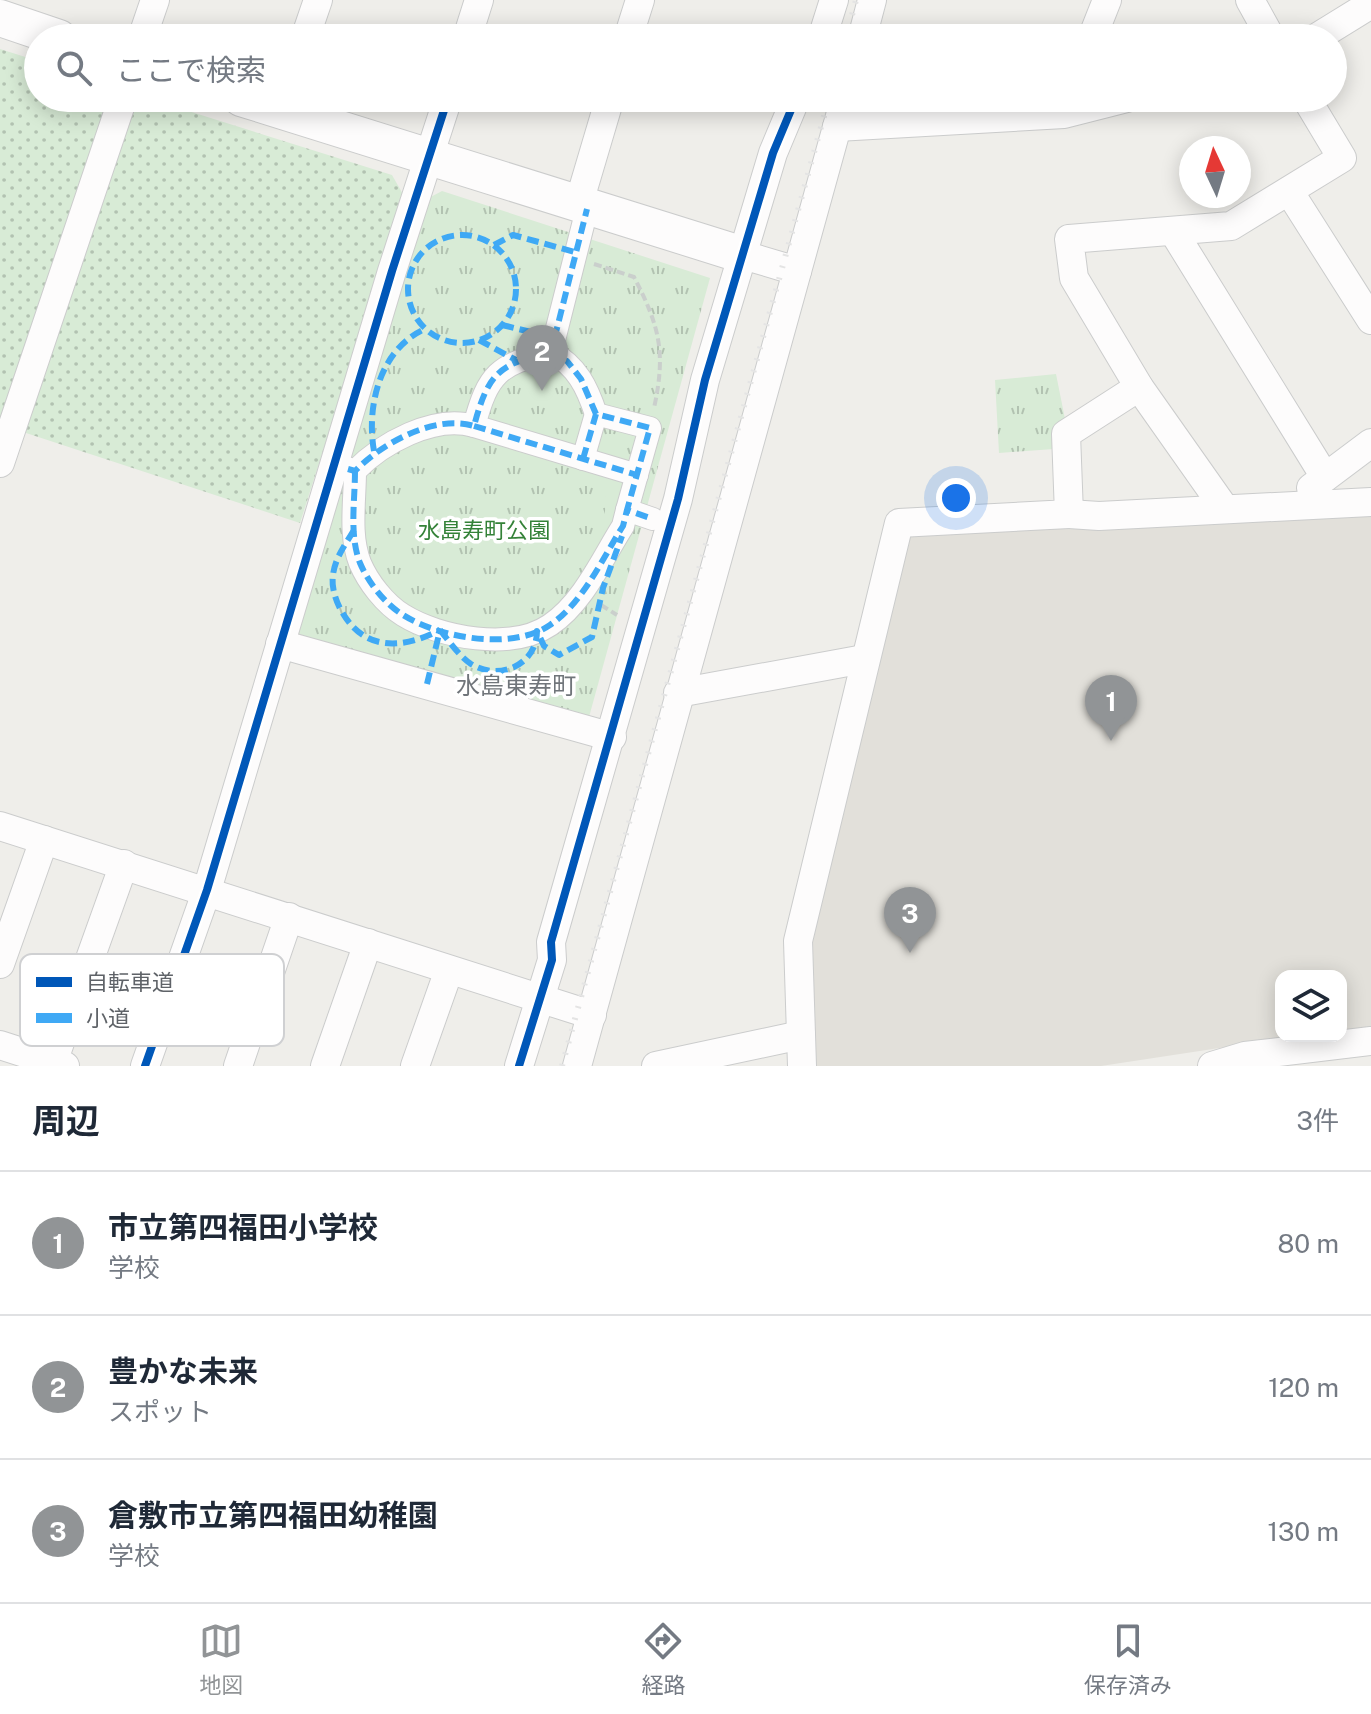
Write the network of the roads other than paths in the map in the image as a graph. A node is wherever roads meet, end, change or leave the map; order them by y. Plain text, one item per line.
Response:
1 (155, 0) edge
2 (318, 0) edge
3 (479, 0) edge
4 (640, 0) edge
5 (834, 0) edge
6 (872, 0) edge
7 (1107, 0) edge
8 (1250, 0) edge
9 (1371, 4) edge
10 (0, 18) edge
11 (147, 24) edge
12 (310, 24) edge
13 (471, 24) edge
14 (632, 24) edge
15 (826, 24) edge
16 (866, 24) edge
17 (1098, 24) edge
18 (1263, 24) edge
19 (1339, 24) edge
20 (24, 26) edge
21 (118, 112) edge
22 (303, 112) edge
23 (444, 112) edge
24 (607, 112) edge
25 (790, 112) edge
26 (841, 112) edge
27 (1001, 112) edge
28 (1314, 112) edge
29 (837, 127) junction
30 (430, 158) junction
31 (1289, 191) junction
32 (583, 208) junction
33 (1173, 231) junction
34 (743, 255) junction
35 (797, 271) junction
36 (1371, 320) edge
37 (551, 352) junction
38 (1139, 387) junction
39 (596, 414) junction
40 (474, 426) junction
41 (1371, 443) edge
42 (583, 459) junction
43 (0, 463) edge
44 (344, 467) junction
45 (637, 475) junction
46 (1325, 477) junction
47 (1371, 502) edge
48 (1286, 506) junction
49 (1225, 509) junction
50 (627, 510) junction
51 (1069, 514) junction
52 (653, 519) dead end
53 (280, 644) junction
54 (864, 659) junction
55 (678, 693) junction
56 (612, 737) junction
57 (0, 826) edge
58 (44, 840) junction
59 (124, 864) junction
60 (207, 890) junction
61 (289, 917) junction
62 (368, 943) junction
63 (95, 954) edge
64 (184, 954) edge
65 (276, 954) edge
66 (0, 964) edge
67 (449, 970) junction
68 (540, 999) junction
69 (592, 1015) junction
70 (801, 1035) junction
71 (1371, 1041) edge
72 (0, 1045) edge
73 (152, 1046) edge
74 (245, 1046) edge
75 (59, 1064) edge
76 (145, 1066) edge
77 (238, 1066) edge
78 (325, 1066) edge
79 (415, 1066) edge
80 (519, 1066) edge
81 (577, 1066) edge
82 (656, 1066) edge
83 (802, 1066) edge
84 (1212, 1066) edge

1 - 11 street
2 - 12 street
3 - 13 street
4 - 14 street
5 - 15 street
6 - 16 street
7 - 17 street
8 - 18 street
9 - 19 street
10 - 20 street
21 - 43 street
22 - 30 street
23 - 30 street
24 - 32 street
25 - 34 street
26 - 29 street
27 - 29 street
28 - 31 street
29 - 35 street
30 - 32 street
30 - 44 street
31 - 33 street
31 - 36 street
32 - 34 street
32 - 37 street
33 - 38 street
33 - 46 street
34 - 35 street
34 - 56 street
35 - 55 street
37 - 39 street
37 - 40 street
38 - 49 street
38 - 51 street
39 - 42 street
39 - 45 street
40 - 42 street
40 - 44 street
41 - 46 street
42 - 45 street
44 - 50 street
44 - 53 street
45 - 50 street
46 - 48 street
47 - 48 street
48 - 49 street
49 - 51 street
50 - 52 street
51 - 54 street
53 - 56 street
53 - 60 street
54 - 55 street
54 - 70 street
55 - 69 street
56 - 68 street
57 - 58 street
58 - 59 street
58 - 66 street
59 - 60 street
59 - 63 street
60 - 61 street
60 - 64 street
61 - 62 street
61 - 65 street
62 - 67 street
62 - 78 street
67 - 68 street
67 - 79 street
68 - 69 street
68 - 80 street
69 - 81 street
70 - 82 street
70 - 83 street
71 - 84 street
72 - 75 street
73 - 76 street
74 - 77 street

